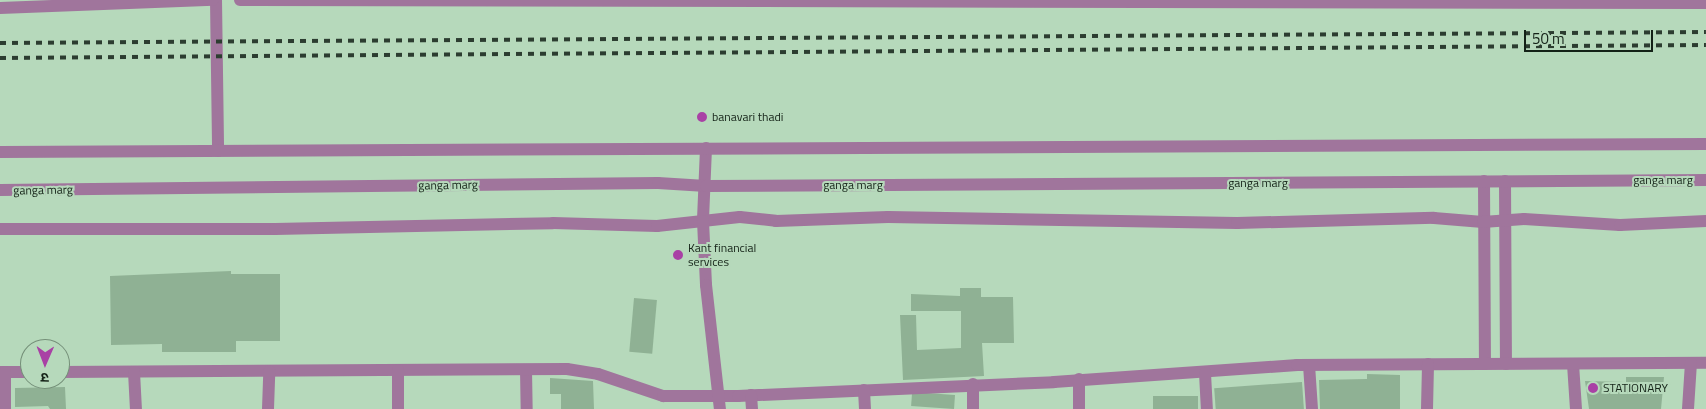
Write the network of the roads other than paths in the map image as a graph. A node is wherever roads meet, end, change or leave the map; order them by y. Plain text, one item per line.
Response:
1 (214, 0) edge
2 (240, 0) edge
3 (1034, 2) edge
4 (1692, 2) edge
5 (1706, 3) edge
6 (0, 8) edge
7 (1706, 144) edge
8 (706, 148) junction
9 (218, 151) junction
10 (0, 152) edge
11 (1706, 180) edge
12 (1484, 181) junction
13 (1504, 181) junction
14 (706, 186) junction
15 (0, 190) edge
16 (703, 221) junction
17 (1504, 221) junction
18 (1706, 221) edge
19 (1483, 222) junction
20 (0, 229) edge
21 (1691, 363) junction
22 (1706, 363) edge
23 (1428, 364) junction
24 (1485, 364) junction
25 (1506, 364) junction
26 (1573, 364) junction
27 (1309, 365) junction
28 (398, 370) junction
29 (526, 370) junction
30 (270, 371) junction
31 (3, 372) edge
32 (20, 372) edge
33 (70, 372) edge
34 (134, 372) junction
35 (1205, 373) junction
36 (1079, 380) junction
37 (973, 384) junction
38 (864, 390) junction
39 (751, 395) junction
40 (720, 396) junction
41 (662, 403) edge
42 (5, 409) edge
43 (136, 409) edge
44 (268, 409) edge
45 (398, 409) edge
46 (527, 409) edge
47 (720, 409) edge
48 (752, 409) edge
49 (865, 409) edge
50 (973, 409) edge
51 (1079, 409) edge
52 (1207, 409) edge
53 (1312, 409) edge
54 (1427, 409) edge
55 (1576, 409) edge
56 (1688, 409) edge

1 - 6 street
1 - 9 street
2 - 3 street
3 - 4 street
4 - 5 street
7 - 8 street
8 - 9 street
8 - 14 street
9 - 10 street
11 - 13 street, ganga marg
12 - 13 street, ganga marg
12 - 14 street, ganga marg
12 - 19 street
13 - 17 street
14 - 15 street, ganga marg
14 - 16 street
16 - 19 street
16 - 20 street
16 - 40 street
17 - 18 street
17 - 19 street
17 - 25 street
19 - 24 street
21 - 22 street
21 - 26 street
21 - 56 street
23 - 24 street
23 - 27 street
23 - 54 street
24 - 25 street
25 - 26 street
26 - 55 street
27 - 35 street
27 - 53 street
28 - 29 street
28 - 30 street
28 - 45 street
29 - 41 street
29 - 46 street
30 - 34 street
30 - 44 street
31 - 32 street
31 - 42 street
33 - 34 street
34 - 43 street
35 - 36 street
35 - 52 street
36 - 37 street
36 - 51 street
37 - 38 street
37 - 50 street
38 - 39 street
38 - 49 street
39 - 40 street
39 - 48 street
40 - 41 street
40 - 47 street

